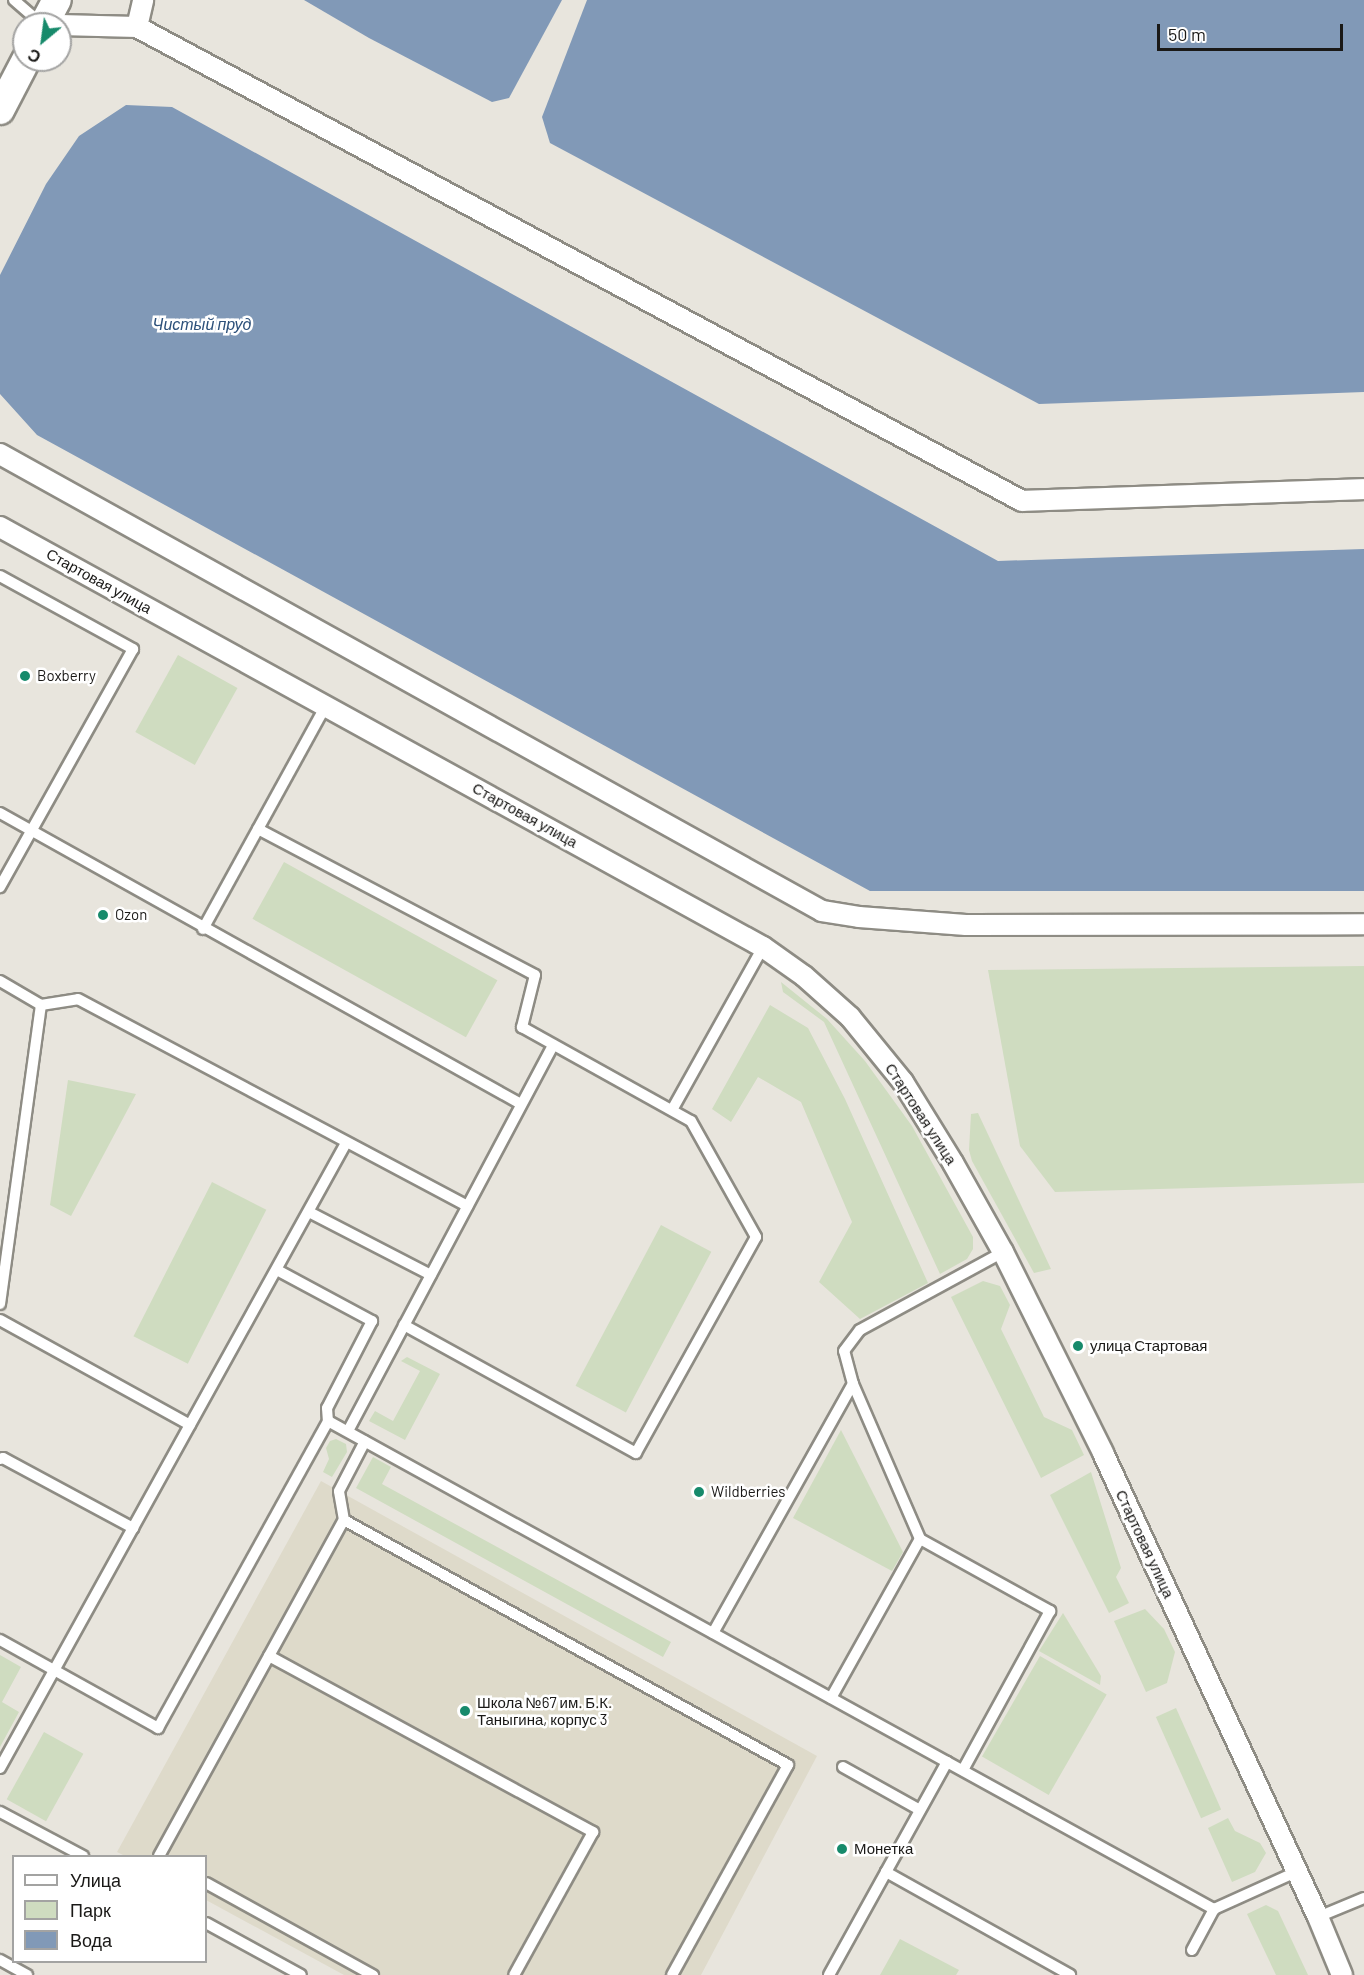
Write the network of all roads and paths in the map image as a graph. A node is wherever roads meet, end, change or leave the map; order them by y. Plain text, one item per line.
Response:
1 (14, 0) edge
2 (143, 0) edge
3 (28, 12) edge
4 (72, 25) edge
5 (137, 27) junction
6 (20, 72) edge
7 (0, 110) edge
8 (0, 454) edge
9 (1364, 489) edge
10 (0, 527) edge
11 (0, 576) edge
12 (326, 705) junction
13 (0, 813) edge
14 (258, 829) junction
15 (31, 831) junction
16 (0, 887) edge
17 (1364, 924) edge
18 (203, 928) junction
19 (763, 947) junction
20 (0, 981) edge
21 (41, 1005) junction
22 (553, 1045) junction
23 (521, 1104) junction
24 (672, 1110) junction
25 (346, 1143) junction
26 (467, 1206) junction
27 (309, 1212) junction
28 (1003, 1252) junction
29 (277, 1270) junction
30 (430, 1275) junction
31 (0, 1304) edge
32 (0, 1320) edge
33 (404, 1325) junction
34 (853, 1384) junction
35 (328, 1421) junction
36 (190, 1425) junction
37 (348, 1431) junction
38 (365, 1441) junction
39 (0, 1459) edge
40 (344, 1520) junction
41 (133, 1528) junction
42 (920, 1539) junction
43 (713, 1633) junction
44 (0, 1640) edge
45 (269, 1656) junction
46 (54, 1671) junction
47 (831, 1698) junction
48 (947, 1762) junction
49 (843, 1767) dead end
50 (0, 1768) edge
51 (963, 1770) junction
52 (920, 1810) junction
53 (0, 1812) edge
54 (78, 1855) edge
55 (160, 1855) edge
56 (886, 1872) junction
57 (1296, 1872) junction
58 (207, 1884) edge
59 (1364, 1898) edge
60 (1214, 1909) junction
61 (1318, 1917) junction
62 (207, 1924) edge
63 (1192, 1950) dead end
64 (0, 1960) edge
65 (27, 1975) edge
66 (301, 1975) edge
67 (373, 1975) edge
68 (514, 1975) edge
69 (672, 1975) edge
70 (830, 1975) edge
71 (1070, 1975) edge
72 (1342, 1975) edge

1 - 3 lane
2 - 5 street
4 - 5 street
5 - 9 street
6 - 7 main road
8 - 17 street
10 - 12 street, Стартовая улица
11 - 15 lane
12 - 14 lane
12 - 19 street, Стартовая улица
13 - 15 lane
14 - 18 lane
14 - 22 lane
15 - 16 lane
15 - 18 lane
18 - 23 lane
19 - 24 lane
19 - 28 street, Стартовая улица
20 - 21 lane
21 - 25 lane
21 - 31 lane
22 - 23 lane
22 - 24 lane
23 - 26 lane
24 - 33 lane
25 - 26 lane
25 - 27 lane
26 - 30 lane
27 - 29 lane
27 - 30 lane
28 - 34 lane
28 - 57 street, Стартовая улица
29 - 35 lane
29 - 36 lane
30 - 33 lane
32 - 36 lane
33 - 37 lane
34 - 42 lane
34 - 43 lane
35 - 37 lane
35 - 46 lane
36 - 41 lane
37 - 38 lane
38 - 40 lane
38 - 43 lane
39 - 41 lane
40 - 45 lane
40 - 69 lane
41 - 46 lane
42 - 47 lane
42 - 51 lane
43 - 47 lane
44 - 46 lane
45 - 55 lane
45 - 68 lane
46 - 50 lane
47 - 48 lane
48 - 51 lane
48 - 52 lane
49 - 52 lane
51 - 60 lane
52 - 56 lane
53 - 54 lane
56 - 70 lane
56 - 71 lane
57 - 60 lane
57 - 61 street, Стартовая улица
58 - 67 lane
59 - 61 lane
60 - 63 lane
61 - 72 street, Стартовая улица
62 - 66 lane
64 - 65 lane

